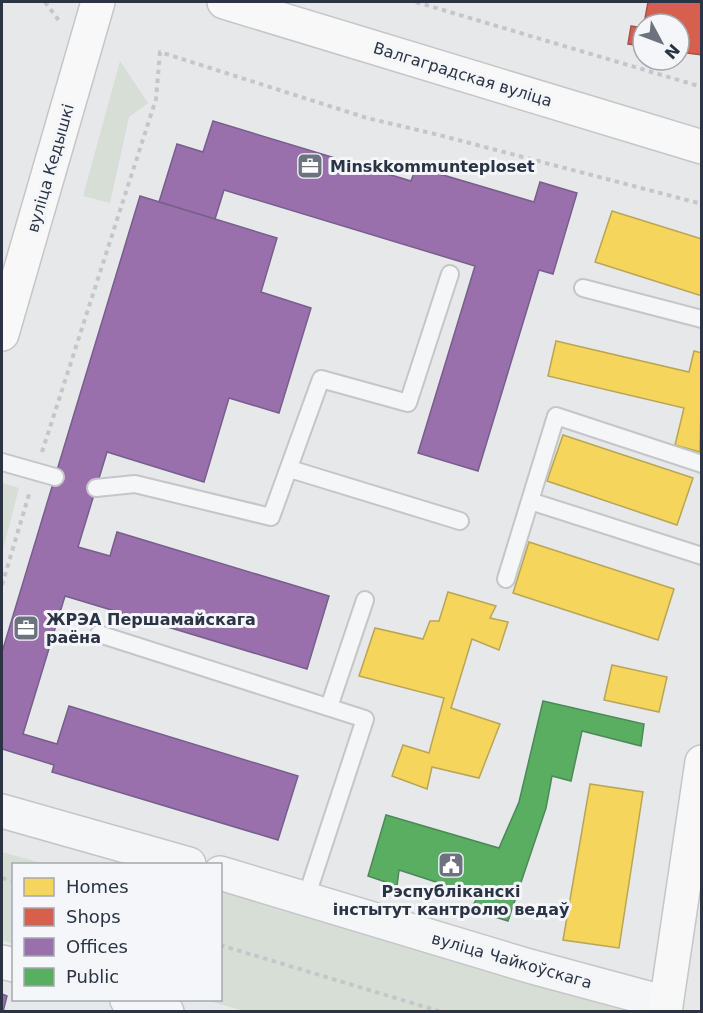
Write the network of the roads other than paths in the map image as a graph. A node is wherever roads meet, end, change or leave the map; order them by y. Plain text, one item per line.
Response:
1 (98, 2) edge
2 (224, 2) edge
3 (702, 147) edge
4 (450, 274) dead end
5 (583, 288) dead end
6 (702, 319) edge
7 (2, 334) edge
8 (2, 462) edge
9 (702, 464) edge
10 (290, 469) junction
11 (55, 477) dead end
12 (96, 488) dead end
13 (530, 501) junction
14 (460, 521) dead end
15 (702, 556) edge
16 (506, 579) dead end
17 (365, 600) dead end
18 (99, 634) dead end
19 (329, 708) junction
20 (702, 762) edge
21 (2, 811) edge
22 (185, 863) edge
23 (222, 874) edge
24 (306, 898) junction
25 (134, 1001) edge
26 (666, 1007) edge
27 (167, 1011) edge

1 - 7 street, вуліца Кедышкі
2 - 3 street, Валгаградская вуліца
4 - 10 lane
5 - 6 lane
8 - 11 lane
9 - 13 lane
10 - 12 lane
10 - 14 lane
13 - 15 lane
13 - 16 lane
17 - 19 lane
18 - 19 lane
19 - 24 lane
20 - 26 street
21 - 22 street
23 - 24 street, вуліца Чайкоўскага
24 - 26 street, вуліца Чайкоўскага
25 - 27 street

